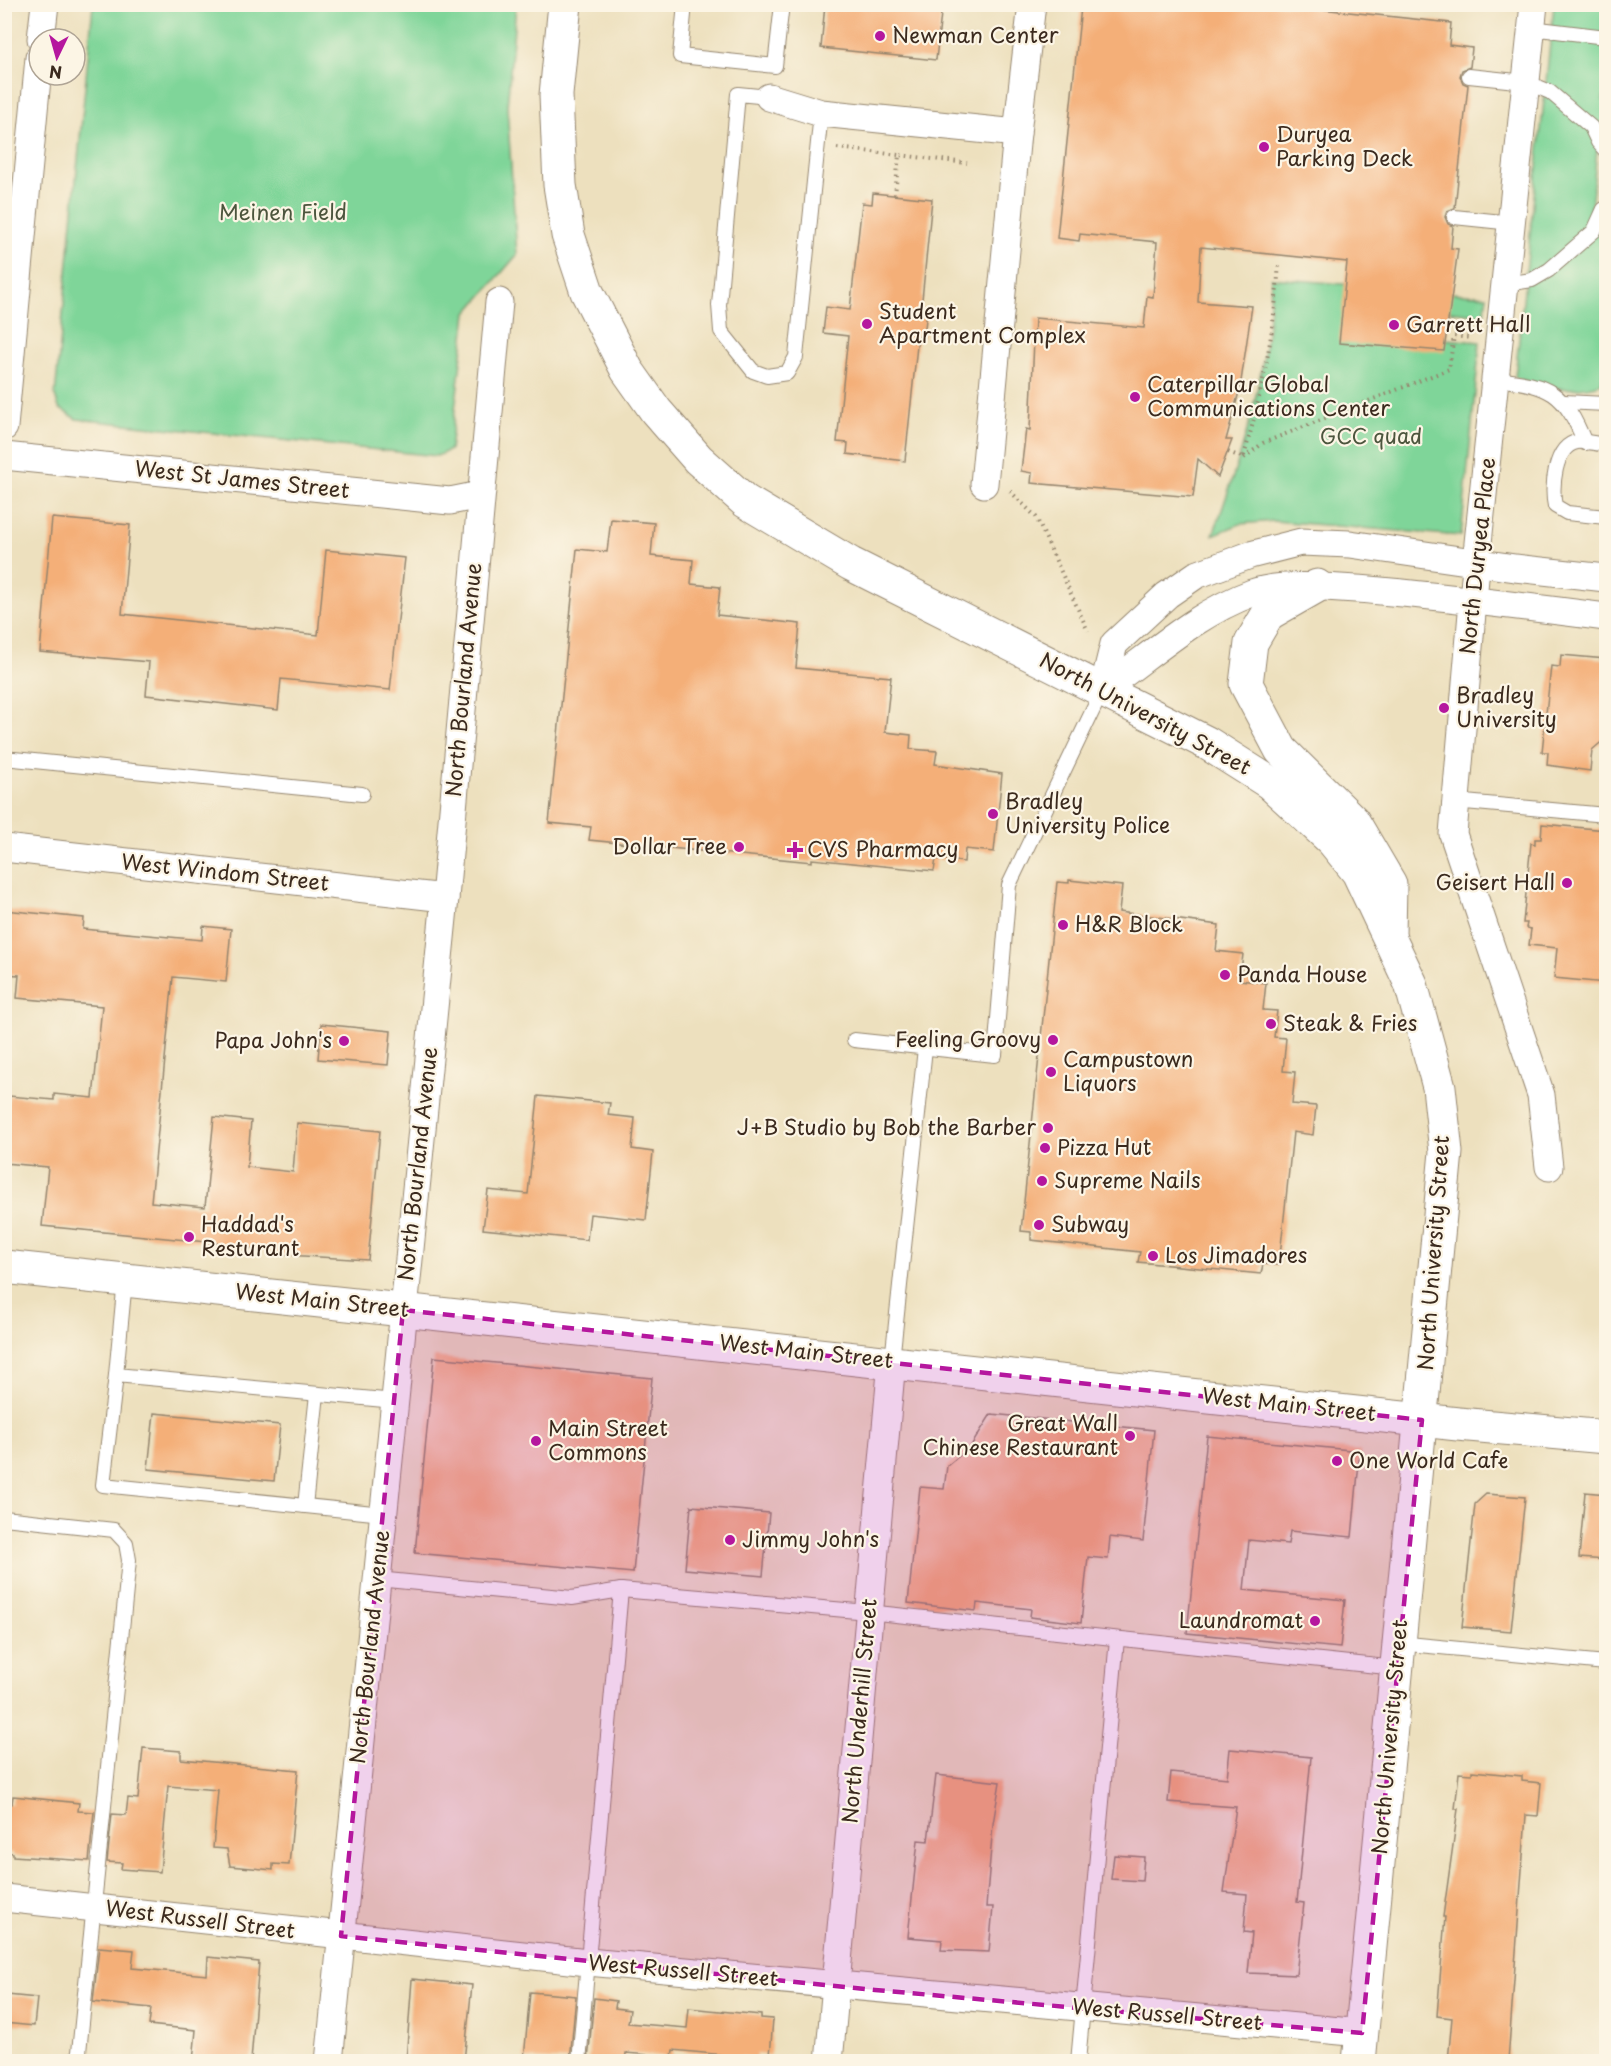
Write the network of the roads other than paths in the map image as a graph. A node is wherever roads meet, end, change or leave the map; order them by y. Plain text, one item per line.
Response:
1 (45, 4) edge
2 (565, 4) edge
3 (685, 4) edge
4 (782, 4) edge
5 (1032, 4) edge
6 (1533, 16) edge
7 (42, 27) edge
8 (1606, 37) edge
9 (1469, 76) dead end
10 (1526, 82) junction
11 (36, 87) edge
12 (769, 97) joint
13 (821, 113) junction
14 (1017, 133) junction
15 (1606, 151) edge
16 (1604, 209) dead end
17 (1454, 217) dead end
18 (1512, 223) junction
19 (1506, 284) junction
20 (499, 302) dead end
21 (1496, 379) junction
22 (1564, 402) junction
23 (1606, 404) edge
24 (4, 427) edge
25 (1585, 443) junction
26 (1606, 445) edge
27 (4, 456) edge
28 (984, 483) road end
29 (480, 495) junction
30 (1606, 517) edge
31 (1477, 562) junction
32 (1606, 578) edge
33 (1317, 586) junction
34 (1473, 599) junction
35 (1606, 617) edge
36 (1103, 689) junction
37 (4, 758) edge
38 (362, 794) dead end
39 (1454, 801) junction
40 (1606, 815) edge
41 (4, 848) edge
42 (446, 897) junction
43 (1389, 935) junction
44 (854, 1040) dead end
45 (925, 1048) junction
46 (1548, 1167) dead end
47 (4, 1267) edge
48 (125, 1280) junction
49 (403, 1310) junction
50 (892, 1361) junction
51 (116, 1375) junction
52 (317, 1394) junction
53 (395, 1401) junction
54 (1422, 1420) junction
55 (1606, 1437) edge
56 (305, 1506) junction
57 (383, 1514) junction
58 (4, 1518) edge
59 (377, 1579) junction
60 (621, 1590) junction
61 (868, 1612) junction
62 (1117, 1639) junction
63 (1397, 1655) junction
64 (1606, 1663) edge
65 (4, 1898) edge
66 (92, 1908) junction
67 (341, 1936) junction
68 (588, 1962) junction
69 (836, 1986) junction
70 (1083, 2007) junction
71 (1361, 2047) edge
72 (78, 2061) edge
73 (329, 2061) edge
74 (579, 2061) edge
75 (829, 2061) edge
76 (1078, 2061) edge

1 - 7 street
2 - 36 main road, North University Street
3 - 4 lane
5 - 14 street
6 - 8 lane
6 - 10 street, North Duryea Place
9 - 10 lane
10 - 15 lane
10 - 18 street, North Duryea Place
11 - 24 street
12 - 13 street
12 - 13 lane
13 - 14 street
14 - 28 street
16 - 19 lane
17 - 18 lane
18 - 19 street, North Duryea Place
19 - 21 street, North Duryea Place
20 - 29 street, North Bourland Avenue
21 - 22 lane
21 - 31 street, North Duryea Place
22 - 23 lane
22 - 25 lane
25 - 26 lane
25 - 30 lane
27 - 29 street, West St James Street
29 - 42 street, North Bourland Avenue
31 - 32 street
31 - 34 street, North Duryea Place
31 - 36 street
33 - 34 street
33 - 36 street
33 - 43 main road
34 - 35 street
34 - 39 street, North Duryea Place
36 - 43 main road, North University Street
36 - 45 lane
37 - 38 lane
39 - 40 lane
39 - 46 street, North Duryea Place
41 - 42 street, West Windom Street
42 - 49 street, North Bourland Avenue
43 - 54 main road, North University Street
44 - 45 lane
45 - 50 lane
47 - 48 main road, West Main Street
48 - 49 main road, West Main Street
48 - 51 lane
49 - 50 main road, West Main Street
49 - 53 street, North Bourland Avenue
50 - 54 main road, West Main Street
50 - 61 street, North Underhill Street
51 - 52 lane
51 - 56 lane
52 - 53 lane
52 - 56 lane
53 - 57 street, North Bourland Avenue
54 - 55 main road, West Main Street
54 - 63 main road, North University Street
56 - 57 lane
57 - 59 street, North Bourland Avenue
58 - 66 lane
59 - 60 lane
59 - 67 street, North Bourland Avenue
60 - 61 lane
60 - 68 lane
61 - 62 lane
61 - 69 street, North Underhill Street
62 - 63 lane
62 - 70 lane
63 - 64 lane
63 - 71 main road, North University Street
65 - 66 street, West Russell Street
66 - 67 street, West Russell Street
66 - 72 lane
67 - 68 street, West Russell Street
67 - 73 street, North Bourland Avenue
68 - 69 street, West Russell Street
68 - 74 lane
69 - 70 street, West Russell Street
69 - 75 street, North Underhill Street
70 - 71 street, West Russell Street
70 - 76 lane

